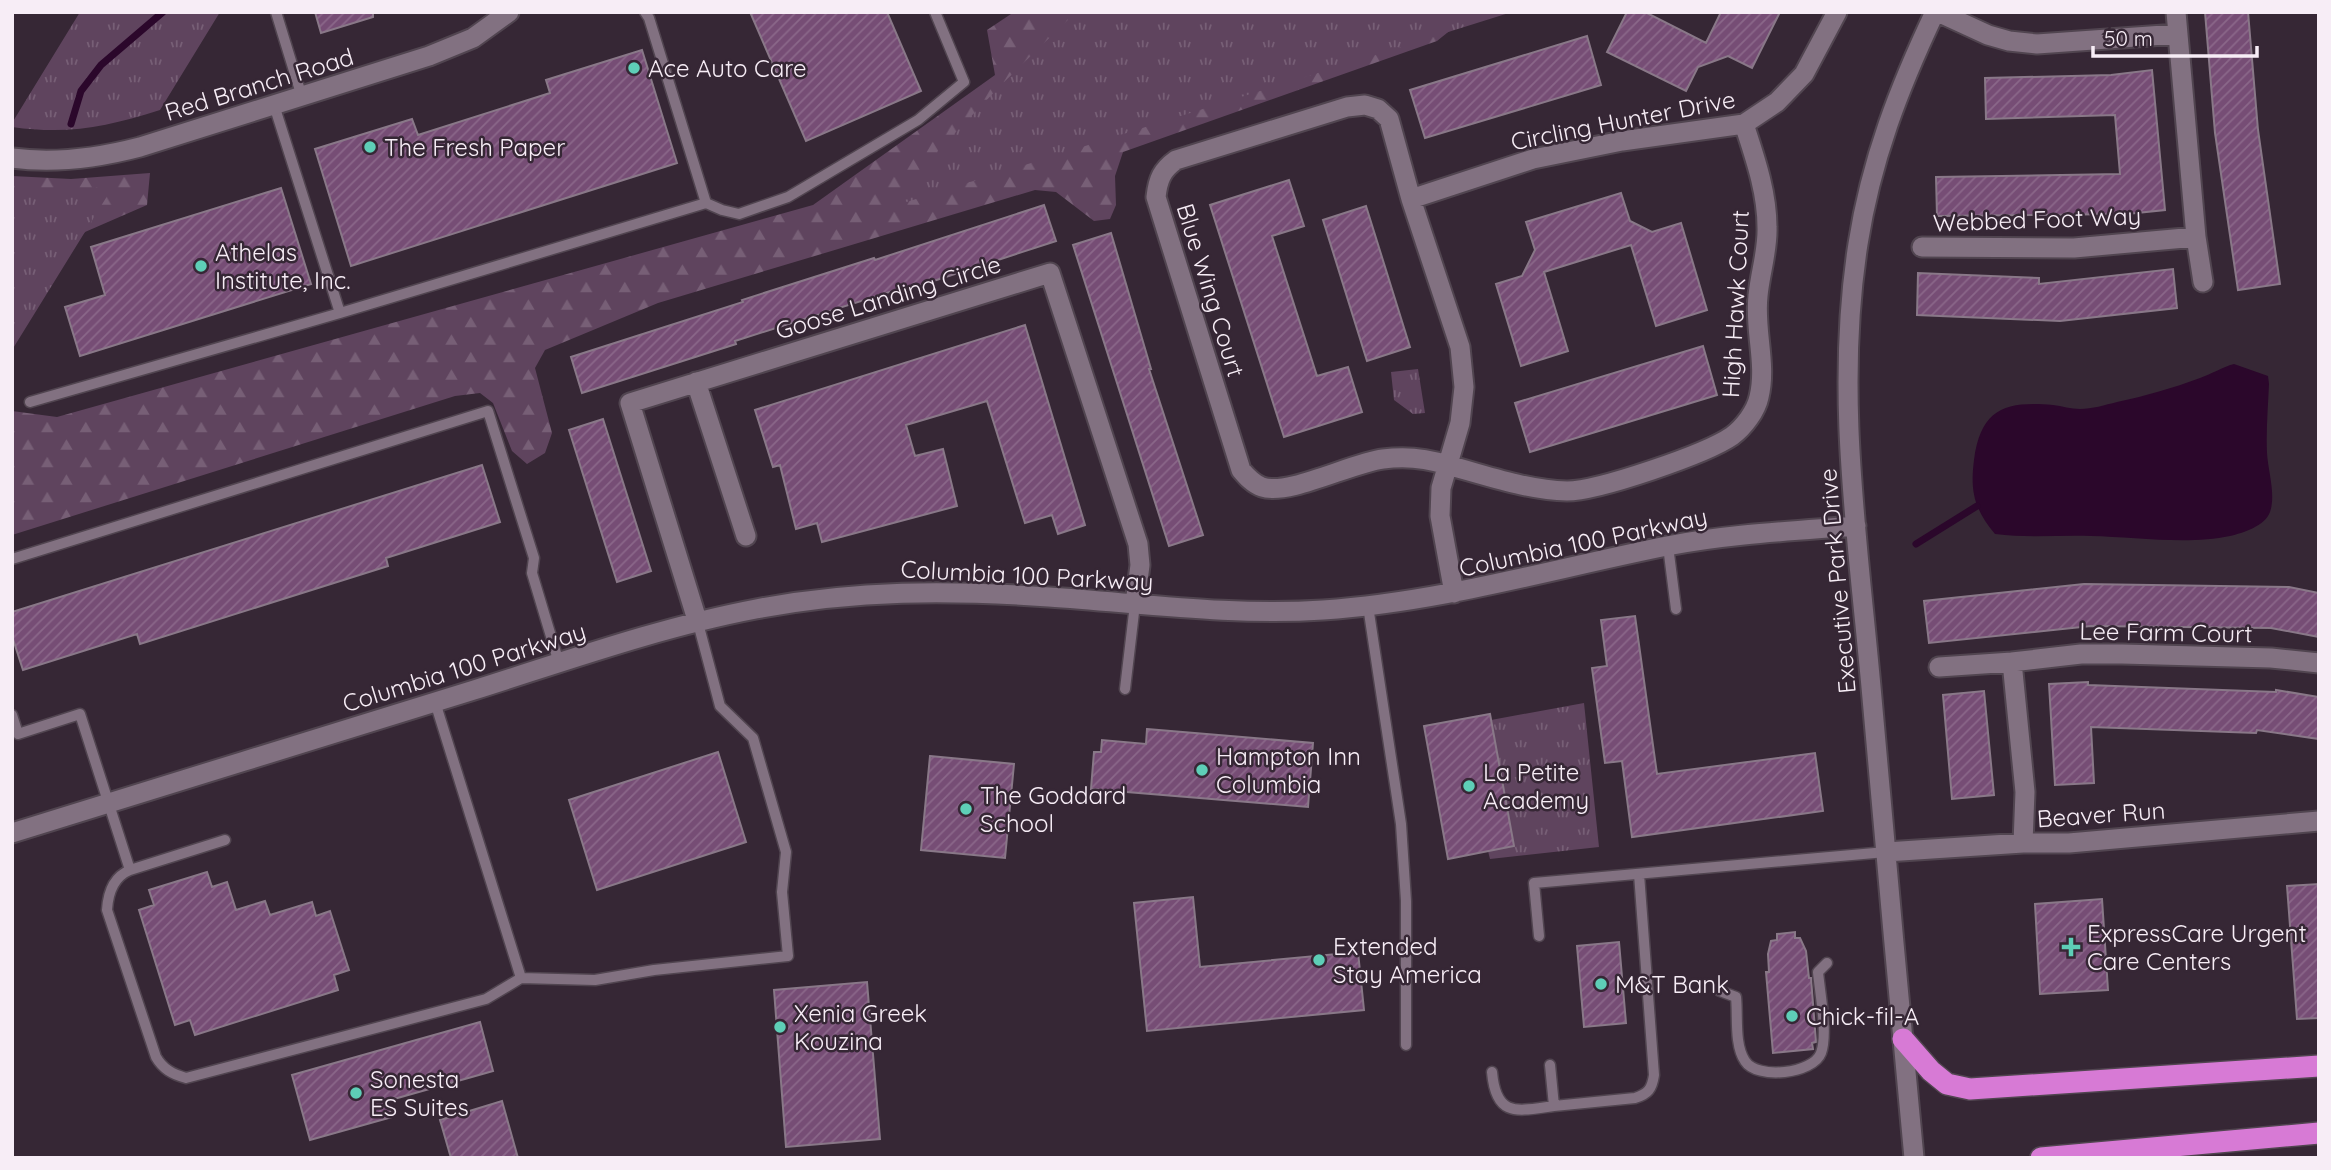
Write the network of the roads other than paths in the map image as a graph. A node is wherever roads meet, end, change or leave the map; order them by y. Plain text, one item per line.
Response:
1 (276, 12) edge
2 (509, 12) edge
3 (645, 12) edge
4 (935, 12) edge
5 (1837, 12) edge
6 (1937, 12) edge
7 (2176, 12) edge
8 (2178, 34) junction
9 (302, 97) junction
10 (275, 105) junction
11 (1744, 124) junction
12 (12, 158) edge
13 (1411, 199) junction
14 (706, 203) junction
15 (2196, 237) junction
16 (1922, 247) dead end
17 (2203, 282) dead end
18 (340, 313) junction
19 (696, 382) junction
20 (30, 402) dead end
21 (1447, 465) junction
22 (1856, 526) junction
23 (746, 536) dead end
24 (1668, 546) junction
25 (12, 559) edge
26 (1454, 593) junction
27 (1135, 604) junction
28 (1368, 606) junction
29 (1676, 608) dead end
30 (698, 623) junction
31 (2012, 662) junction
32 (559, 663) junction
33 (2319, 663) edge
34 (1939, 667) dead end
35 (1125, 688) dead end
36 (435, 702) junction
37 (12, 715) edge
38 (110, 804) junction
39 (2319, 821) edge
40 (12, 833) edge
41 (225, 840) dead end
42 (2024, 843) junction
43 (1886, 852) junction
44 (130, 870) junction
45 (1639, 874) junction
46 (1539, 936) dead end
47 (1827, 962) dead end
48 (521, 978) junction
49 (1720, 991) dead end
50 (1903, 1039) junction
51 (1406, 1045) dead end
52 (1550, 1065) dead end
53 (2319, 1066) edge
54 (1492, 1072) dead end
55 (1555, 1106) junction
56 (2319, 1133) edge
57 (1914, 1158) edge
58 (2041, 1158) edge

1 - 9 lane
2 - 9 street, Red Branch Road
3 - 14 lane
4 - 14 lane
5 - 11 street, Circling Hunter Drive
6 - 8 street
6 - 22 street, Executive Park Drive
7 - 8 street
8 - 15 street
9 - 10 street, Red Branch Road
10 - 12 street, Red Branch Road
10 - 18 lane
11 - 13 street, Circling Hunter Drive
11 - 21 street, High Hawk Court
13 - 21 street, Blue Wing Court
13 - 21 street, Blue Wing Court
14 - 18 lane
15 - 16 street, Webbed Foot Way
15 - 17 street
18 - 20 lane
19 - 23 street
19 - 27 street, Goose Landing Circle
19 - 30 street, Goose Landing Circle
21 - 26 street, Blue Wing Court
22 - 24 street, Columbia 100 Parkway
22 - 43 street, Executive Park Drive
24 - 26 street, Columbia 100 Parkway
24 - 29 lane
25 - 32 lane
26 - 28 street, Columbia 100 Parkway
27 - 28 street, Columbia 100 Parkway
27 - 30 street, Columbia 100 Parkway
27 - 35 lane
28 - 51 lane
30 - 32 street, Columbia 100 Parkway
30 - 48 lane
31 - 33 street, Lee Farm Court
31 - 34 street, Lee Farm Court
31 - 42 street
32 - 36 street, Columbia 100 Parkway
36 - 38 street, Columbia 100 Parkway
36 - 48 lane
37 - 38 lane
38 - 40 street, Columbia 100 Parkway
38 - 44 lane
39 - 42 street, Beaver Run
41 - 44 lane
42 - 43 street, Beaver Run
43 - 45 lane
43 - 50 street, Executive Park Drive
44 - 48 lane
45 - 46 lane
45 - 55 lane
47 - 49 lane
50 - 53 highway
50 - 57 street, Executive Park Drive
52 - 55 lane
54 - 55 lane
56 - 58 highway

